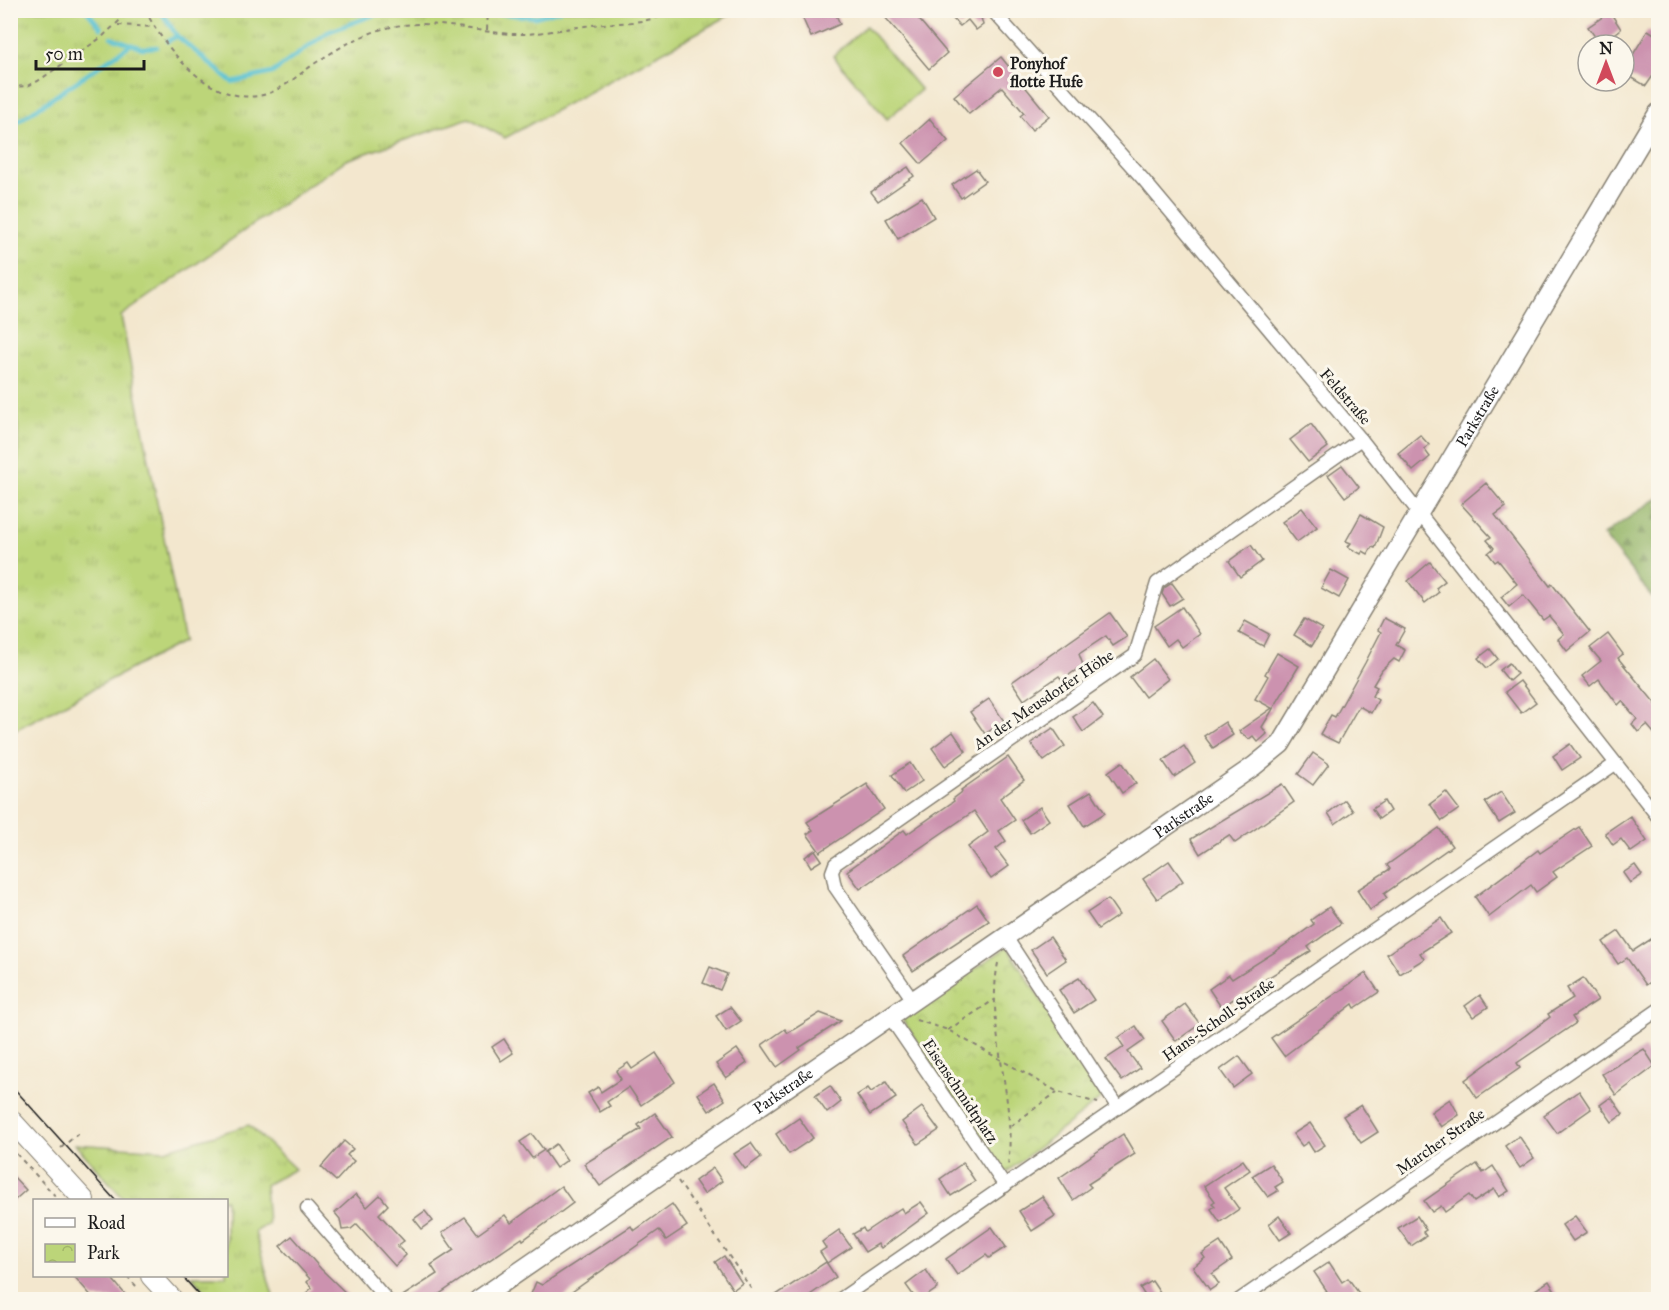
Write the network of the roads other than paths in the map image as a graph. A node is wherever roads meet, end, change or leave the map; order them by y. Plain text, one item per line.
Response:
1 (992, 10) edge
2 (1659, 113) edge
3 (1361, 439) junction
4 (1419, 514) junction
5 (1615, 764) junction
6 (1659, 817) edge
7 (1006, 937) junction
8 (914, 1000) junction
9 (1659, 1010) edge
10 (889, 1016) junction
11 (1118, 1108) junction
12 (13, 1128) edge
13 (1005, 1186) junction
14 (83, 1199) edge
15 (307, 1208) dead end
16 (153, 1277) edge
17 (173, 1299) edge
18 (387, 1299) edge
19 (478, 1299) edge
20 (839, 1299) edge
21 (1239, 1299) edge

1 - 3 street, Feldstraße
2 - 4 street, Parkstraße
3 - 4 street, Feldstraße
3 - 8 street, An der Meusdorfer Höhe
4 - 5 street, Feldstraße
4 - 7 street, Parkstraße
5 - 6 street, Feldstraße
5 - 11 street, Hans-Scholl-Straße
7 - 8 street, Parkstraße
7 - 11 street
8 - 10 street, Parkstraße
9 - 21 street, Marcher Straße
10 - 13 street, Eisenschmidtplatz
10 - 19 street, Parkstraße
11 - 13 street, Hans-Scholl-Straße
12 - 14 main road
13 - 20 street, Hans-Scholl-Straße
15 - 18 street
16 - 17 main road

